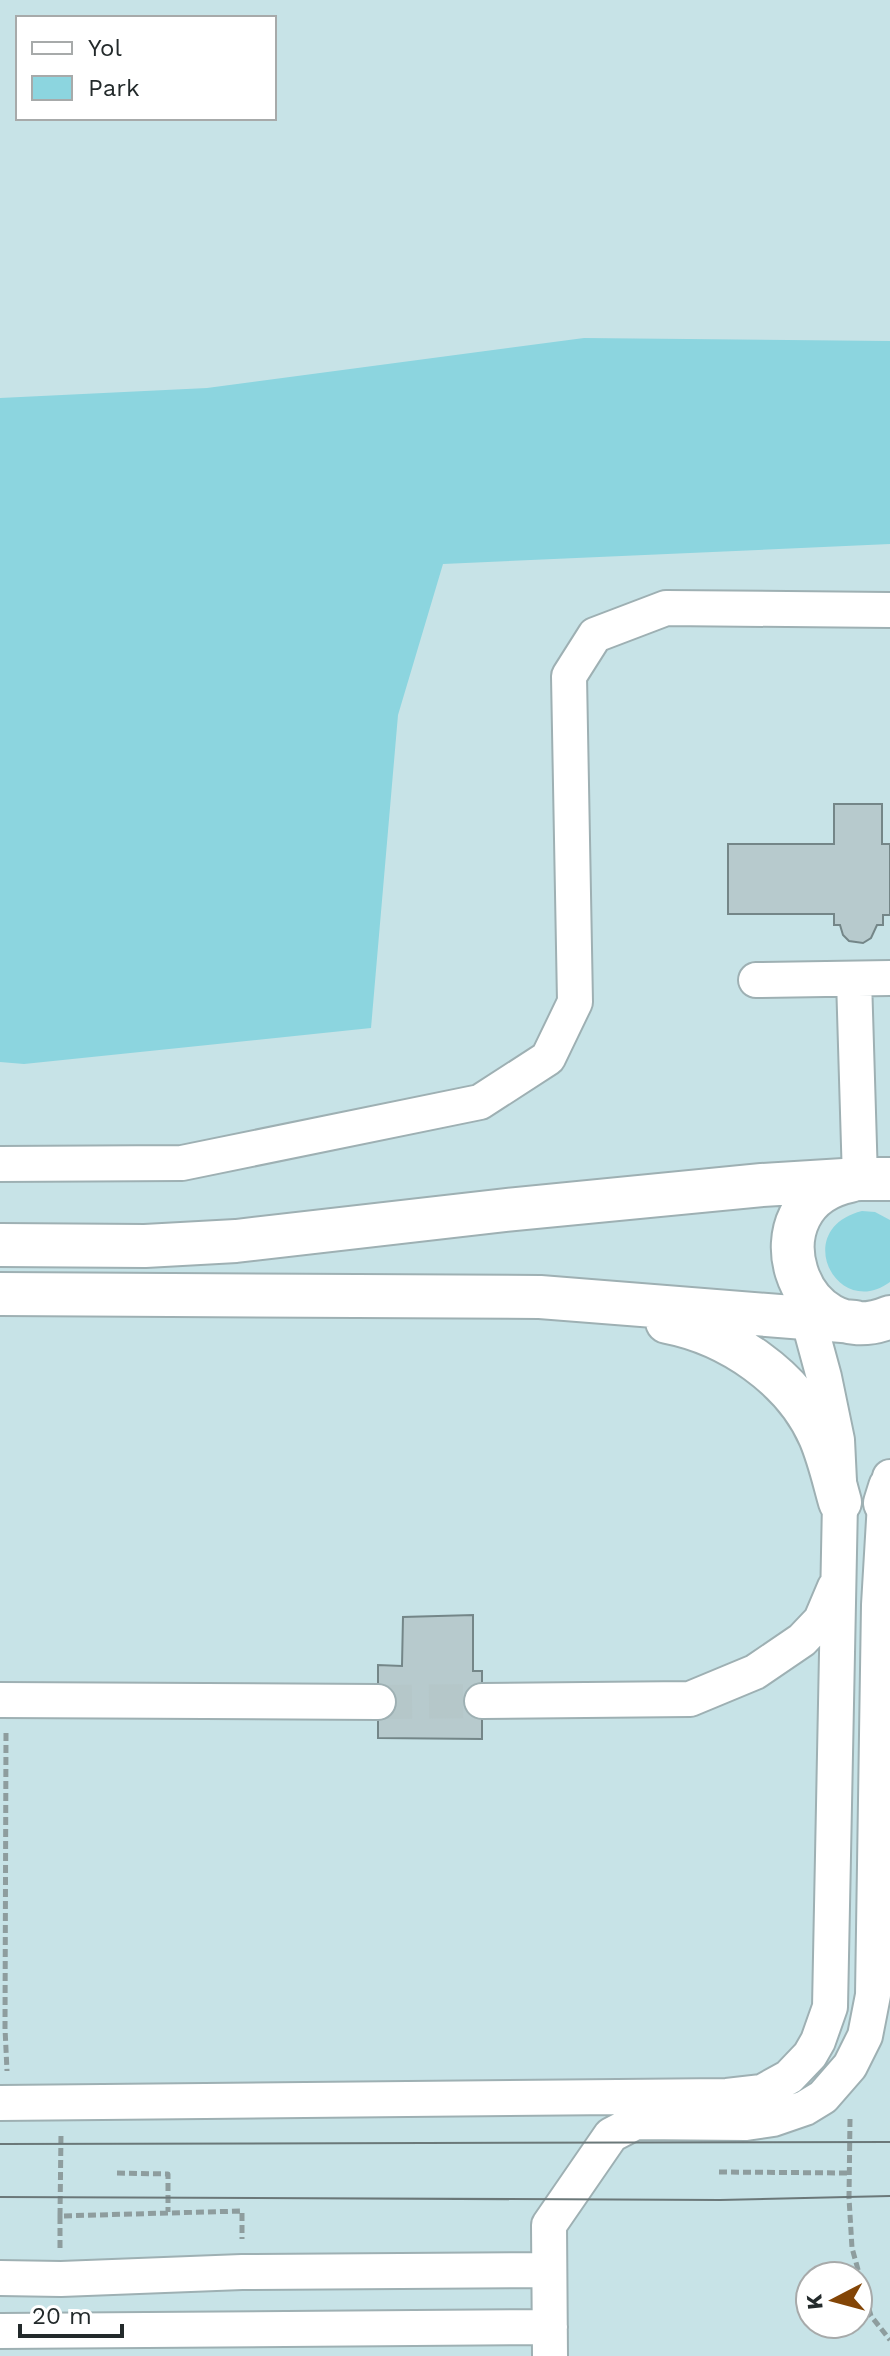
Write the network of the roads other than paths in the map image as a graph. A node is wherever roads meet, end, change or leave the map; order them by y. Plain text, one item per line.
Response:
1 (890, 610) edge
2 (890, 978) edge
3 (854, 979) junction
4 (756, 980) dead end
5 (0, 1164) edge
6 (880, 1181) edge
7 (0, 1245) edge
8 (0, 1294) edge
9 (540, 1297) junction
10 (803, 1300) junction
11 (878, 1320) edge
12 (888, 1489) edge
13 (840, 1502) junction
14 (839, 1580) junction
15 (885, 1618) edge
16 (3, 1700) edge
17 (482, 1701) tunnel mouth
18 (378, 1702) tunnel mouth
19 (0, 2103) edge
20 (549, 2270) junction
21 (0, 2278) edge
22 (0, 2331) edge
23 (550, 2342) edge

1 - 5 street
2 - 3 street
3 - 4 street
3 - 6 street
6 - 7 main road
6 - 10 main road
8 - 9 main road
9 - 10 main road
9 - 13 main road
10 - 11 main road
10 - 13 street
12 - 15 street
13 - 14 street
14 - 17 street
14 - 19 street
15 - 20 street
16 - 18 street
20 - 21 street
20 - 23 street
22 - 23 street

